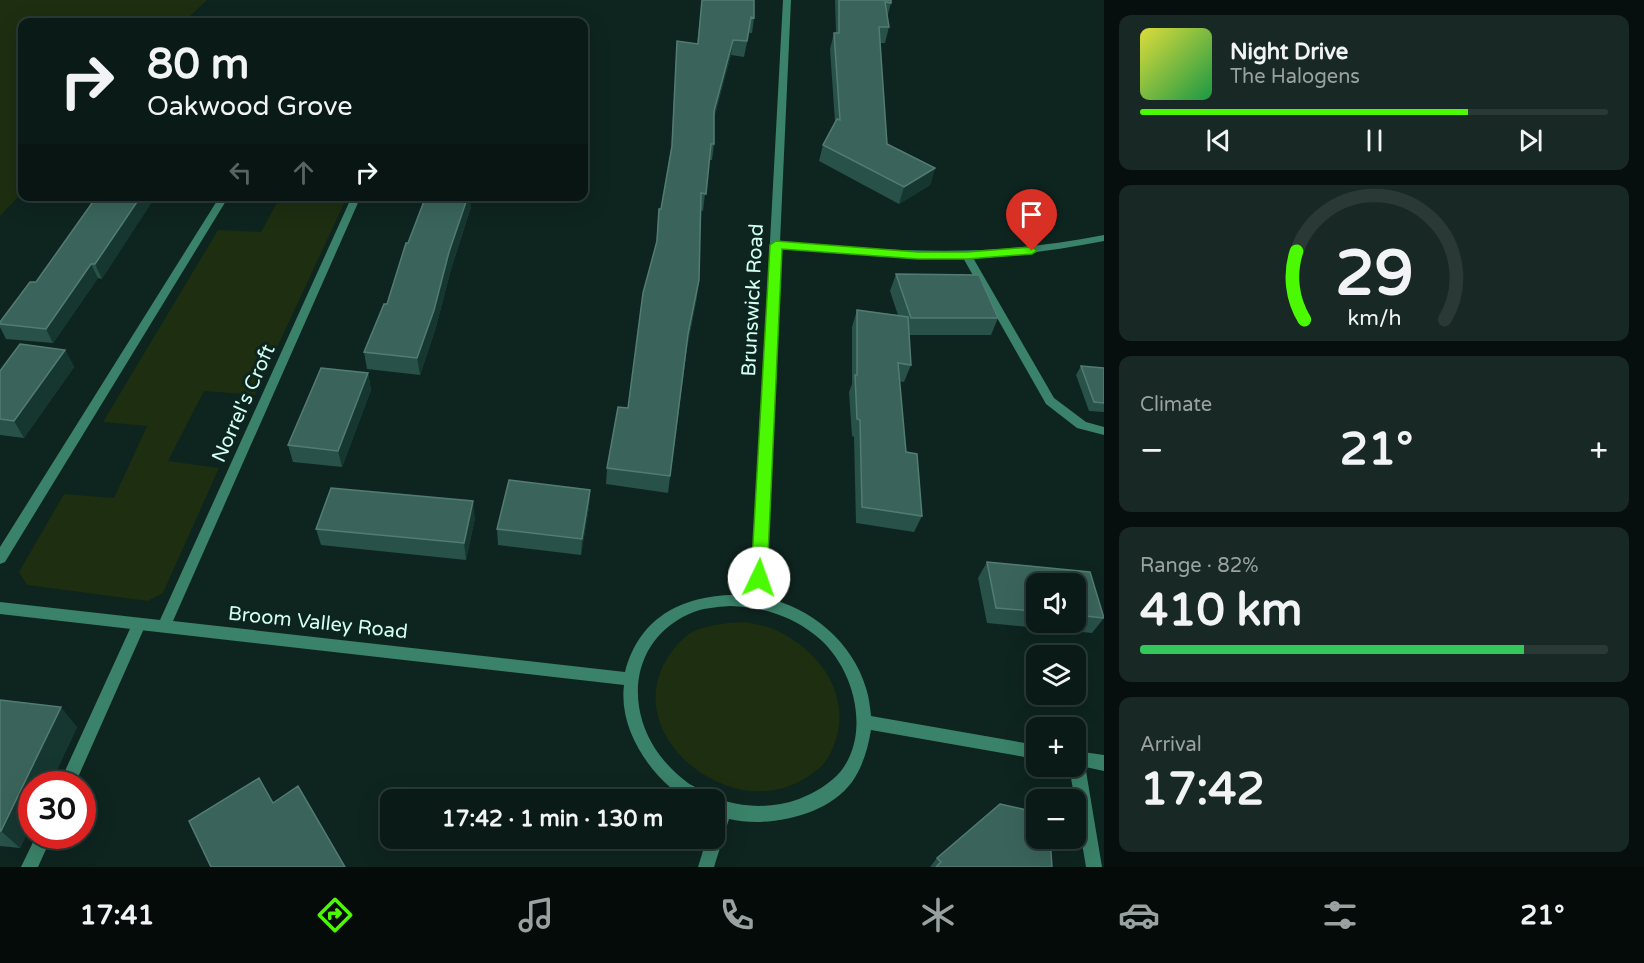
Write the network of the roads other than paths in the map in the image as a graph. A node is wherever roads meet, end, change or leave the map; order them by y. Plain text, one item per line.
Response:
1 (787, 0) edge
2 (222, 201) edge
3 (355, 201) edge
4 (1104, 238) edge
5 (776, 245) junction
6 (967, 256) junction
7 (1104, 431) edge
8 (0, 558) edge
9 (758, 602) junction
10 (0, 608) edge
11 (139, 624) junction
12 (164, 626) junction
13 (631, 679) junction
14 (866, 722) junction
15 (1026, 750) edge
16 (1086, 760) edge
17 (1104, 763) edge
18 (73, 771) edge
19 (1079, 777) edge
20 (684, 789) edge
21 (725, 808) edge
22 (38, 849) edge
23 (710, 849) edge
24 (29, 867) edge
25 (706, 867) edge
26 (1094, 867) edge

1 - 5 street, Brunswick Road
2 - 8 street
3 - 12 street, Norrel's Croft
4 - 6 street
5 - 6 street
5 - 9 street, Brunswick Road
6 - 7 street
9 - 13 street
9 - 14 street
10 - 11 street, Broom Valley Road
11 - 12 street, Broom Valley Road
11 - 18 street
12 - 13 street, Broom Valley Road
13 - 20 street
14 - 15 street
14 - 21 street
16 - 17 street
19 - 26 street
22 - 24 street
23 - 25 street

